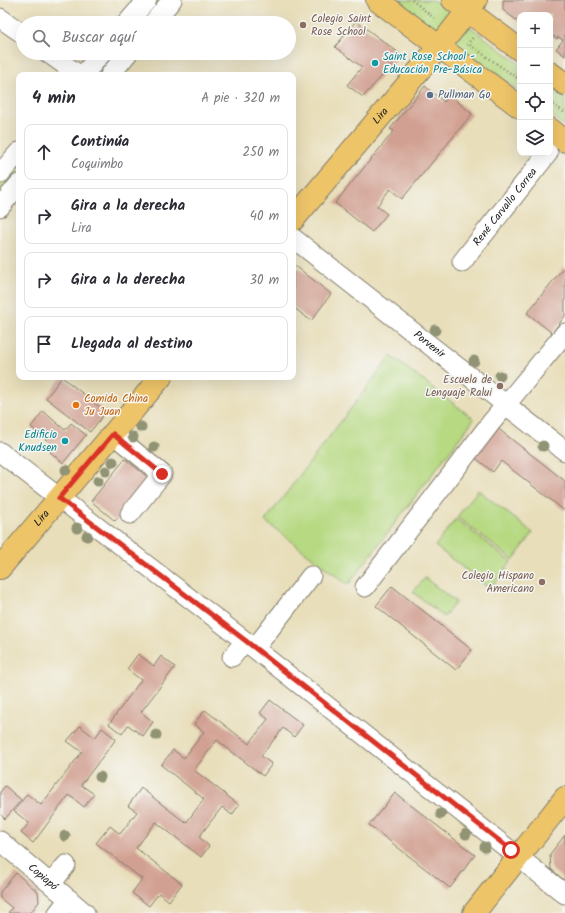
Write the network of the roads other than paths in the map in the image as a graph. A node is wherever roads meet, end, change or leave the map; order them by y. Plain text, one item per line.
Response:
1 (147, 0) edge
2 (172, 0) edge
3 (377, 0) edge
4 (470, 8) edge
5 (133, 16) edge
6 (159, 16) edge
7 (0, 18) edge
8 (16, 29) edge
9 (518, 48) edge
10 (447, 53) junction
11 (58, 60) edge
12 (96, 60) edge
13 (122, 60) edge
14 (75, 72) edge
15 (86, 72) edge
16 (112, 72) edge
17 (553, 74) edge
18 (565, 84) edge
19 (517, 105) edge
20 (555, 142) edge
21 (16, 155) edge
22 (0, 174) edge
23 (16, 188) edge
24 (0, 207) edge
25 (296, 217) edge
26 (296, 240) edge
27 (462, 262) dead end
28 (565, 333) edge
29 (158, 380) edge
30 (506, 405) junction
31 (113, 434) junction
32 (565, 451) edge
33 (0, 452) edge
34 (59, 498) junction
35 (130, 514) dead end
36 (0, 568) edge
37 (311, 576) dead end
38 (365, 587) dead end
39 (250, 645) junction
40 (232, 658) dead end
41 (565, 798) edge
42 (0, 841) edge
43 (519, 857) junction
44 (66, 865) dead end
45 (52, 884) junction
46 (565, 894) edge
47 (64, 906) edge
48 (85, 913) edge
49 (474, 913) edge

1 - 5 street
2 - 6 street
3 - 10 main road
4 - 9 main road
4 - 10 main road, Lira
7 - 8 street
10 - 19 main road
10 - 25 main road, Lira
11 - 14 street
12 - 15 street
13 - 16 street
17 - 18 main road
20 - 27 street, René Carvallo Correa
21 - 22 street
23 - 24 street
26 - 30 street, Porvenir
28 - 30 street
29 - 31 main road, Lira
30 - 32 street, Porvenir
30 - 38 street
31 - 34 main road, Lira
31 - 35 street
33 - 34 street
34 - 36 main road, Lira
34 - 39 street
37 - 39 street
39 - 40 street
39 - 43 street
41 - 43 main road
42 - 45 street, Copiapó
43 - 46 street
43 - 49 main road
44 - 45 street
45 - 47 street, Copiapó
47 - 48 street, Copiapó

